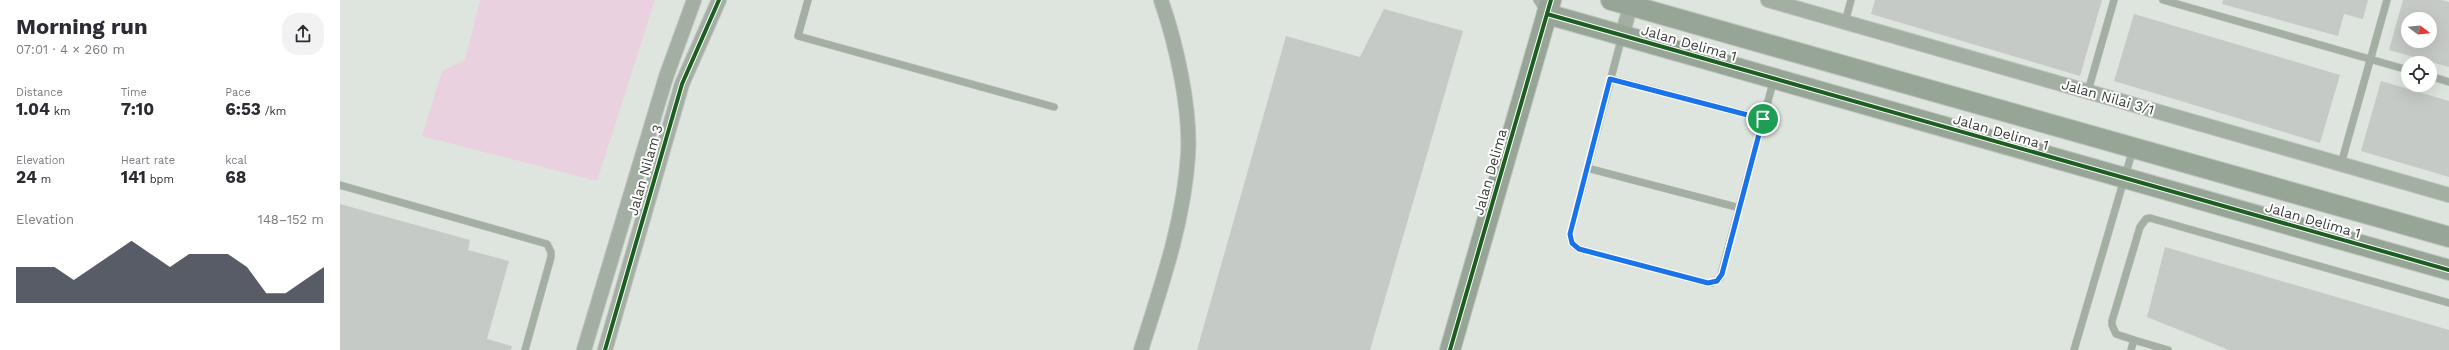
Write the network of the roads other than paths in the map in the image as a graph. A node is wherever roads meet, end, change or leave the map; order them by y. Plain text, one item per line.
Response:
1 (694, 0) edge
2 (719, 0) edge
3 (808, 0) edge
4 (1161, 0) edge
5 (1611, 0) edge
6 (1768, 0) edge
7 (1851, 0) edge
8 (2114, 0) edge
9 (2163, 0) edge
10 (2387, 0) edge
11 (1631, 3) edge
12 (1545, 5) edge
13 (1845, 22) junction
14 (1622, 36) junction
15 (2370, 59) junction
16 (2401, 68) edge
17 (2437, 78) edge
18 (1610, 79) junction
19 (1774, 79) junction
20 (2449, 82) edge
21 (2088, 91) junction
22 (1054, 107) dead end
23 (1763, 119) junction
24 (2134, 148) junction
25 (2341, 164) junction
26 (1587, 168) junction
27 (2125, 178) junction
28 (340, 185) edge
29 (2449, 195) edge
30 (1740, 208) junction
31 (2449, 237) edge
32 (2449, 270) edge
33 (2449, 303) edge
34 (2134, 340) junction
35 (525, 350) edge
36 (584, 350) edge
37 (605, 350) edge
38 (1141, 350) edge
39 (1450, 350) edge
40 (2074, 350) edge
41 (2131, 350) edge
42 (2168, 350) edge

1 - 36 street, Jalan Nilam 3
2 - 37 street, Jalan Nilam 3
3 - 22 lane
4 - 38 street
5 - 11 street, Jalan Delima 1
6 - 13 street, Jalan Nilai 3/1
7 - 13 lane
8 - 21 lane
9 - 15 lane
10 - 15 lane
11 - 14 street
11 - 24 street, Jalan Delima 1
12 - 14 street, Jalan Delima 1
12 - 39 street, Jalan Delima
13 - 21 street, Jalan Nilai 3/1
14 - 18 lane
14 - 19 street, Jalan Delima 1
15 - 16 lane
15 - 25 lane
17 - 20 lane
18 - 23 lane
18 - 26 lane
19 - 23 lane
19 - 27 street, Jalan Delima 1
21 - 25 street, Jalan Nilai 3/1
23 - 30 lane
24 - 27 lane
24 - 31 street, Jalan Delima 1
25 - 29 street, Jalan Nilai 3/1
26 - 30 lane
26 - 30 lane
27 - 32 street, Jalan Delima 1
27 - 40 lane
28 - 35 lane
33 - 34 lane
34 - 41 lane
34 - 42 lane

